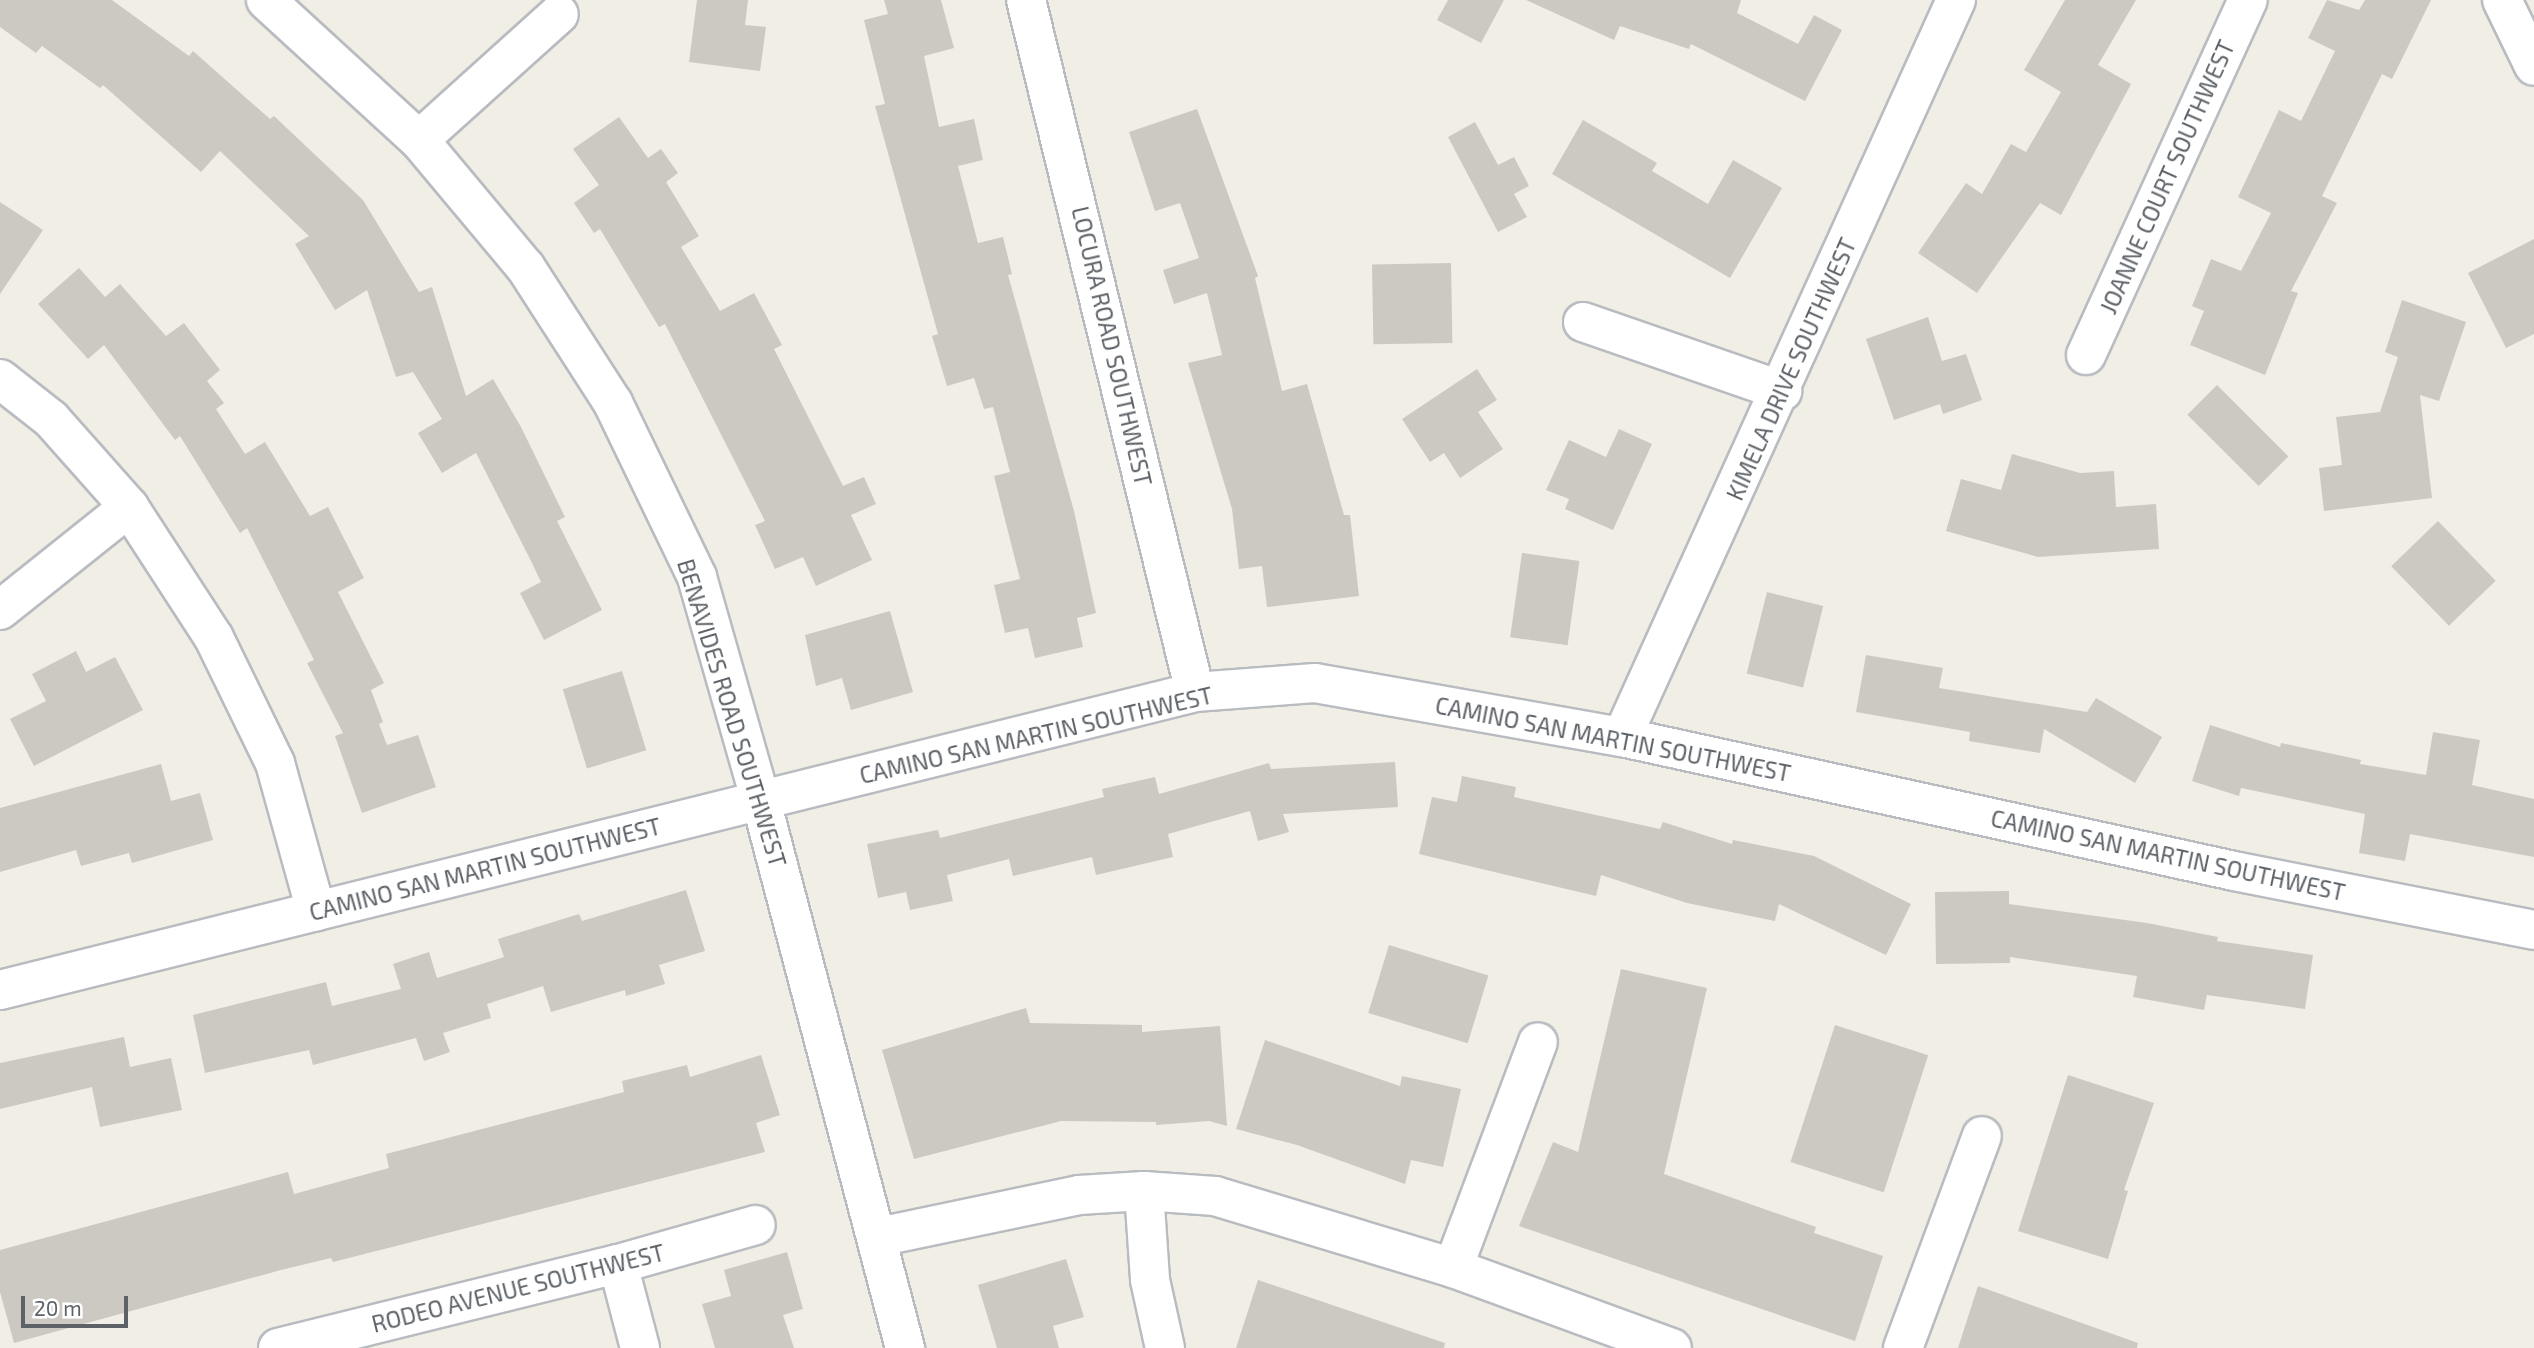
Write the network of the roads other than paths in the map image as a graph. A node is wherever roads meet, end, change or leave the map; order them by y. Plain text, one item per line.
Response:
1 (266, 0) edge
2 (1026, 0) edge
3 (1956, 0) edge
4 (2248, 0) edge
5 (2502, 0) edge
6 (559, 14) dead end
7 (2534, 65) edge
8 (419, 140) junction
9 (1583, 322) dead end
10 (2086, 355) dead end
11 (0, 379) edge
12 (1782, 391) junction
13 (129, 507) junction
14 (0, 610) edge
15 (1195, 692) junction
16 (1622, 737) junction
17 (761, 801) junction
18 (316, 911) junction
19 (2534, 930) edge
20 (0, 990) edge
21 (1538, 1042) dead end
22 (1982, 1136) dead end
23 (1144, 1191) junction
24 (756, 1225) dead end
25 (878, 1237) junction
26 (618, 1264) junction
27 (1454, 1268) junction
28 (278, 1348) edge
29 (640, 1348) edge
30 (905, 1348) edge
31 (1165, 1348) edge
32 (1672, 1348) edge
33 (1903, 1348) edge

1 - 8 street, BENAVIDES ROAD SOUTHWEST
2 - 15 street, LOCURA ROAD SOUTHWEST
3 - 12 street, KIMELA DRIVE SOUTHWEST
4 - 10 street, JOANNE COURT SOUTHWEST
5 - 7 street
6 - 8 street
8 - 17 street, BENAVIDES ROAD SOUTHWEST
9 - 12 street
11 - 13 street
12 - 16 street, KIMELA DRIVE SOUTHWEST
13 - 14 street
13 - 18 street
15 - 16 street, CAMINO SAN MARTIN SOUTHWEST
15 - 17 street, CAMINO SAN MARTIN SOUTHWEST
16 - 19 street, CAMINO SAN MARTIN SOUTHWEST
17 - 18 street, CAMINO SAN MARTIN SOUTHWEST
17 - 25 street, BENAVIDES ROAD SOUTHWEST
18 - 20 street, CAMINO SAN MARTIN SOUTHWEST
21 - 27 street
22 - 33 street
23 - 25 street
23 - 27 street
23 - 31 street
24 - 26 street, RODEO AVENUE SOUTHWEST
25 - 30 street, BENAVIDES ROAD SOUTHWEST
26 - 28 street, RODEO AVENUE SOUTHWEST
26 - 29 street
27 - 32 street

